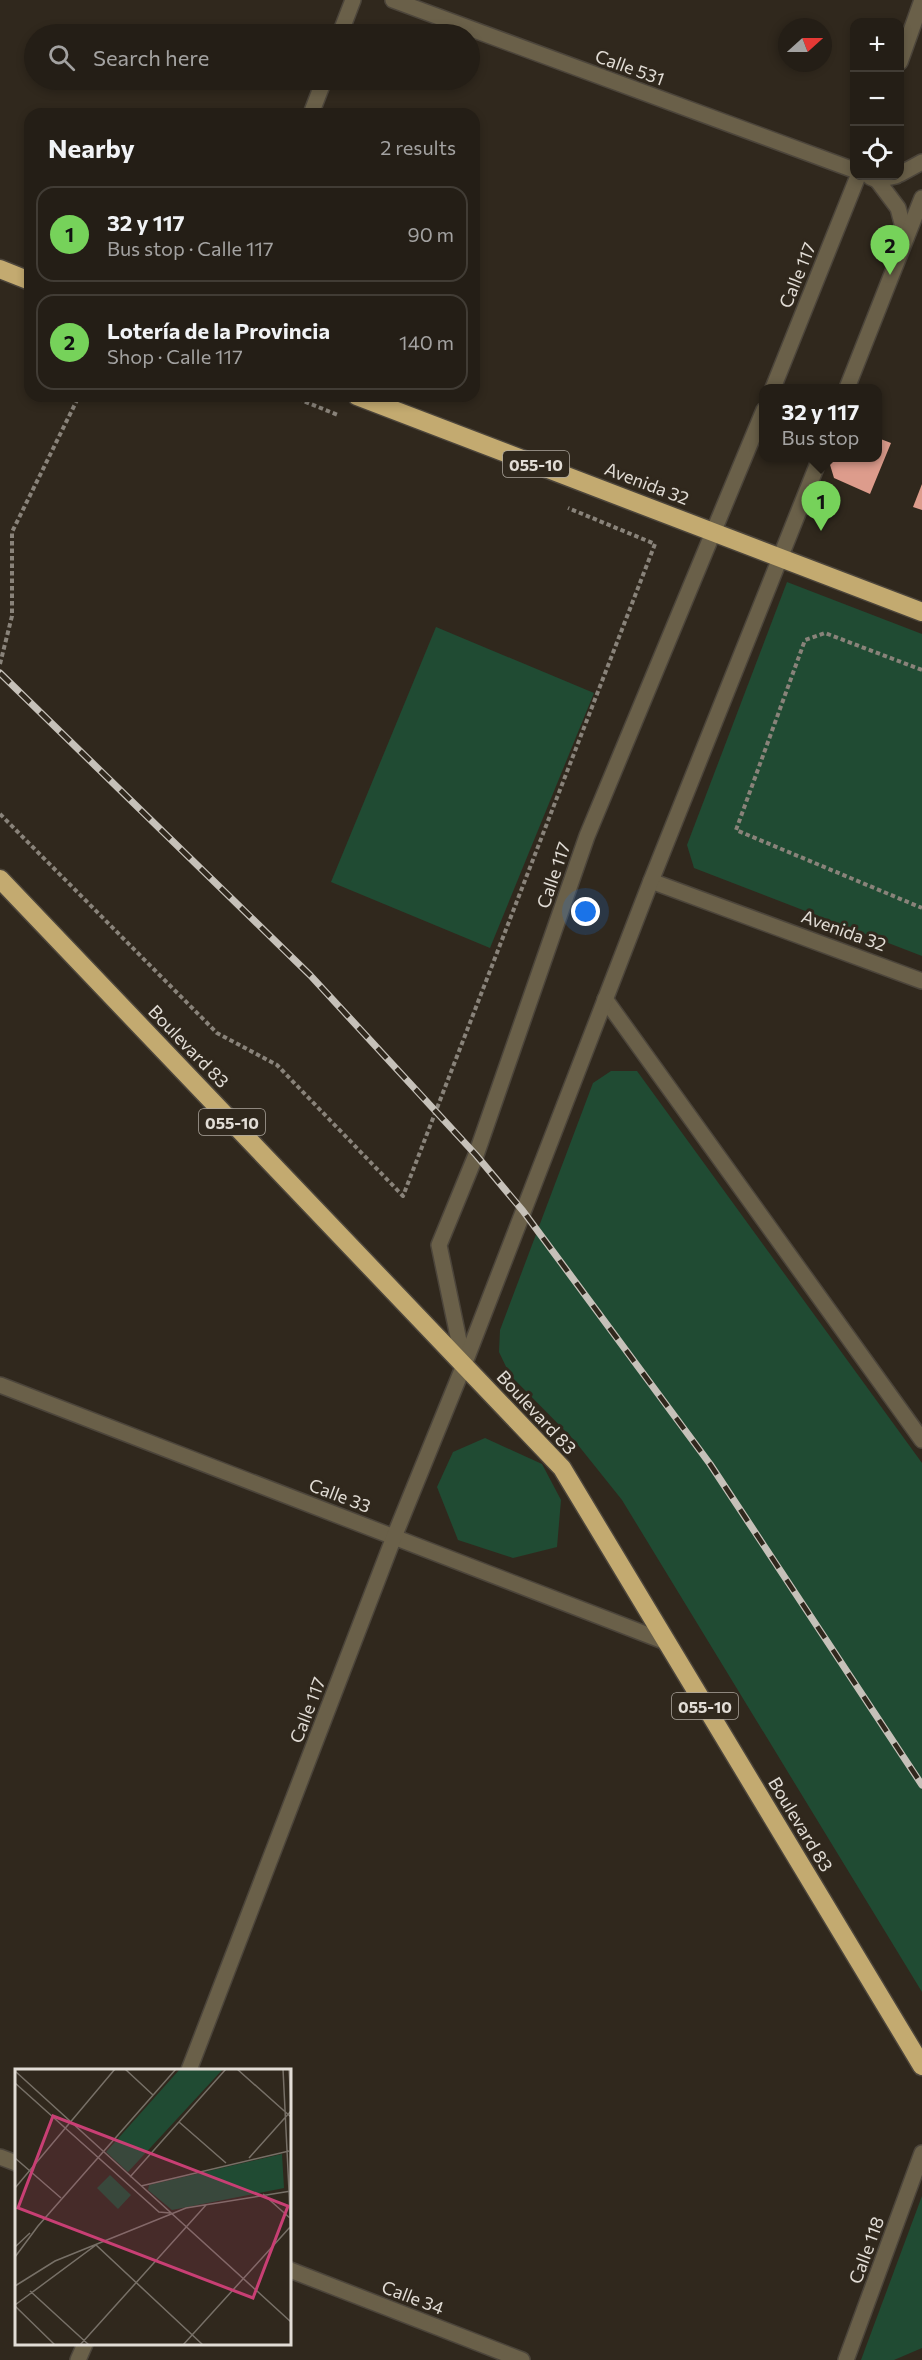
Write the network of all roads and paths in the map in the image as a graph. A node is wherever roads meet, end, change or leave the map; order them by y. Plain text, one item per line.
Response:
1 (353, 0) edge
2 (393, 0) edge
3 (922, 0) edge
4 (344, 24) edge
5 (458, 24) edge
6 (480, 32) edge
7 (904, 51) edge
8 (320, 90) edge
9 (313, 108) edge
10 (922, 162) edge
11 (850, 168) edge
12 (904, 172) edge
13 (856, 180) edge
14 (874, 180) edge
15 (922, 198) edge
16 (906, 238) junction
17 (0, 269) edge
18 (24, 279) edge
19 (774, 384) edge
20 (849, 384) edge
21 (76, 402) edge
22 (306, 402) edge
23 (373, 402) edge
24 (346, 418) dead end
25 (759, 422) edge
26 (818, 462) edge
27 (567, 508) dead end
28 (715, 532) junction
29 (781, 558) junction
30 (922, 612) edge
31 (0, 664) edge
32 (922, 670) edge
33 (0, 814) edge
34 (0, 879) edge
35 (651, 881) junction
36 (922, 908) edge
37 (922, 981) edge
38 (605, 999) junction
39 (464, 1365) junction
40 (0, 1385) edge
41 (922, 1440) edge
42 (394, 1537) junction
43 (666, 1642) junction
44 (922, 2066) edge
45 (189, 2069) edge
46 (922, 2153) edge
47 (0, 2157) edge
48 (15, 2163) edge
49 (291, 2270) edge
50 (84, 2345) edge
51 (78, 2360) edge
52 (522, 2360) edge
53 (846, 2360) edge

1 - 4 street
2 - 5 street, Calle 531
3 - 7 street
6 - 11 street, Calle 531
8 - 9 street
10 - 12 street
13 - 19 street, Calle 117
14 - 16 street
15 - 16 street
16 - 20 street
17 - 18 highway
21 - 31 path
22 - 24 path
23 - 28 highway, Avenida 32 / 055-10
25 - 28 street, Calle 117
26 - 29 street, Calle 117
27 - 33 path
28 - 29 highway, Avenida 32 / 055-10
28 - 39 street, Calle 117
29 - 30 highway, Avenida 32 / 055-10
29 - 35 street, Calle 117
32 - 36 path
34 - 39 highway, Boulevard 83 / 055-10
35 - 37 street, Avenida 32
35 - 38 street, Calle 117
38 - 39 street, Calle 117
38 - 41 street
39 - 42 street, Calle 117
39 - 43 highway, Boulevard 83 / 055-10
40 - 42 street, Calle 33
42 - 43 street, Calle 33
42 - 45 street, Calle 117
43 - 44 highway, Boulevard 83 / 055-10
46 - 53 street, Calle 118
47 - 48 street
49 - 52 street, Calle 34
50 - 51 street

